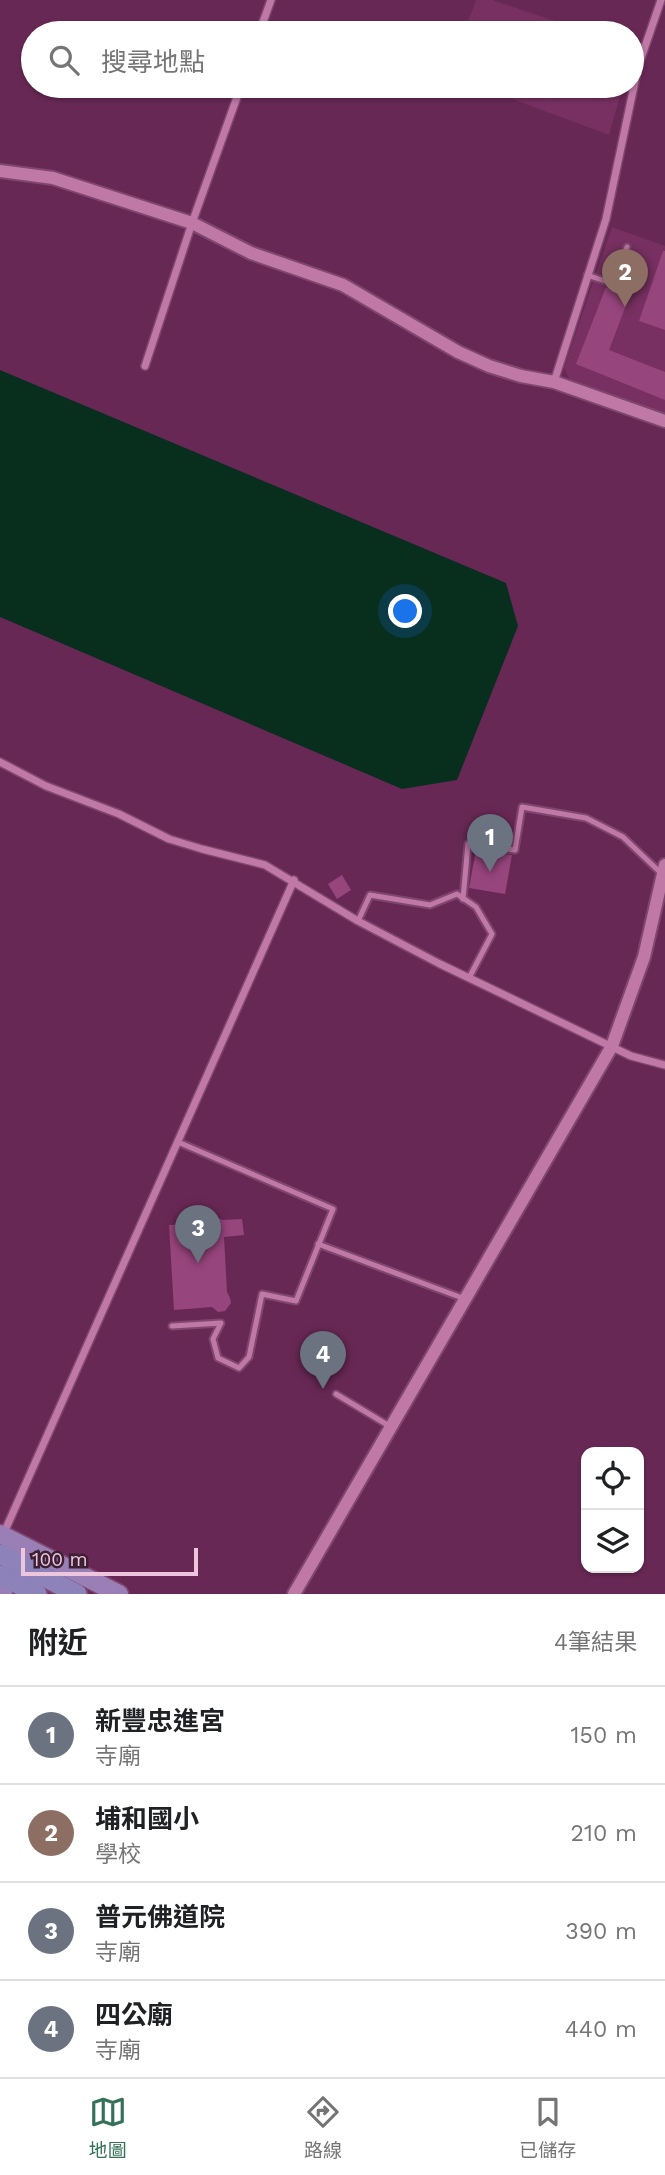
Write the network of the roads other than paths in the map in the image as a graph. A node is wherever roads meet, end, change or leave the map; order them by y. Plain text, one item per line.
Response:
1 (271, 0) edge
2 (662, 0) edge
3 (263, 21) edge
4 (644, 50) edge
5 (236, 98) edge
6 (631, 98) edge
7 (0, 171) edge
8 (192, 223) junction
9 (626, 247) dead end
10 (587, 275) junction
11 (145, 366) dead end
12 (554, 382) junction
13 (665, 421) edge
14 (0, 762) edge
15 (664, 870) edge
16 (293, 880) junction
17 (463, 899) junction
18 (358, 921) junction
19 (469, 978) junction
20 (612, 1046) junction
21 (665, 1065) edge
22 (178, 1142) junction
23 (318, 1244) junction
24 (465, 1299) junction
25 (172, 1326) dead end
26 (336, 1394) dead end
27 (391, 1427) junction
28 (1, 1541) edge
29 (0, 1575) edge
30 (37, 1594) edge
31 (77, 1594) edge
32 (119, 1594) edge
33 (294, 1594) edge

1 - 3 street
2 - 4 street
5 - 8 street
6 - 10 street
7 - 8 street
8 - 11 street
8 - 12 street
9 - 10 lane
10 - 12 street
12 - 13 street
14 - 16 street
15 - 17 lane
15 - 20 street
16 - 18 street
16 - 22 street
17 - 18 lane
17 - 19 lane
18 - 19 street
19 - 20 street
20 - 21 street
20 - 24 street
22 - 23 lane
22 - 28 street
23 - 24 lane
23 - 25 lane
24 - 27 street
26 - 27 lane
27 - 33 street
28 - 31 highway
28 - 32 main road
29 - 30 highway

